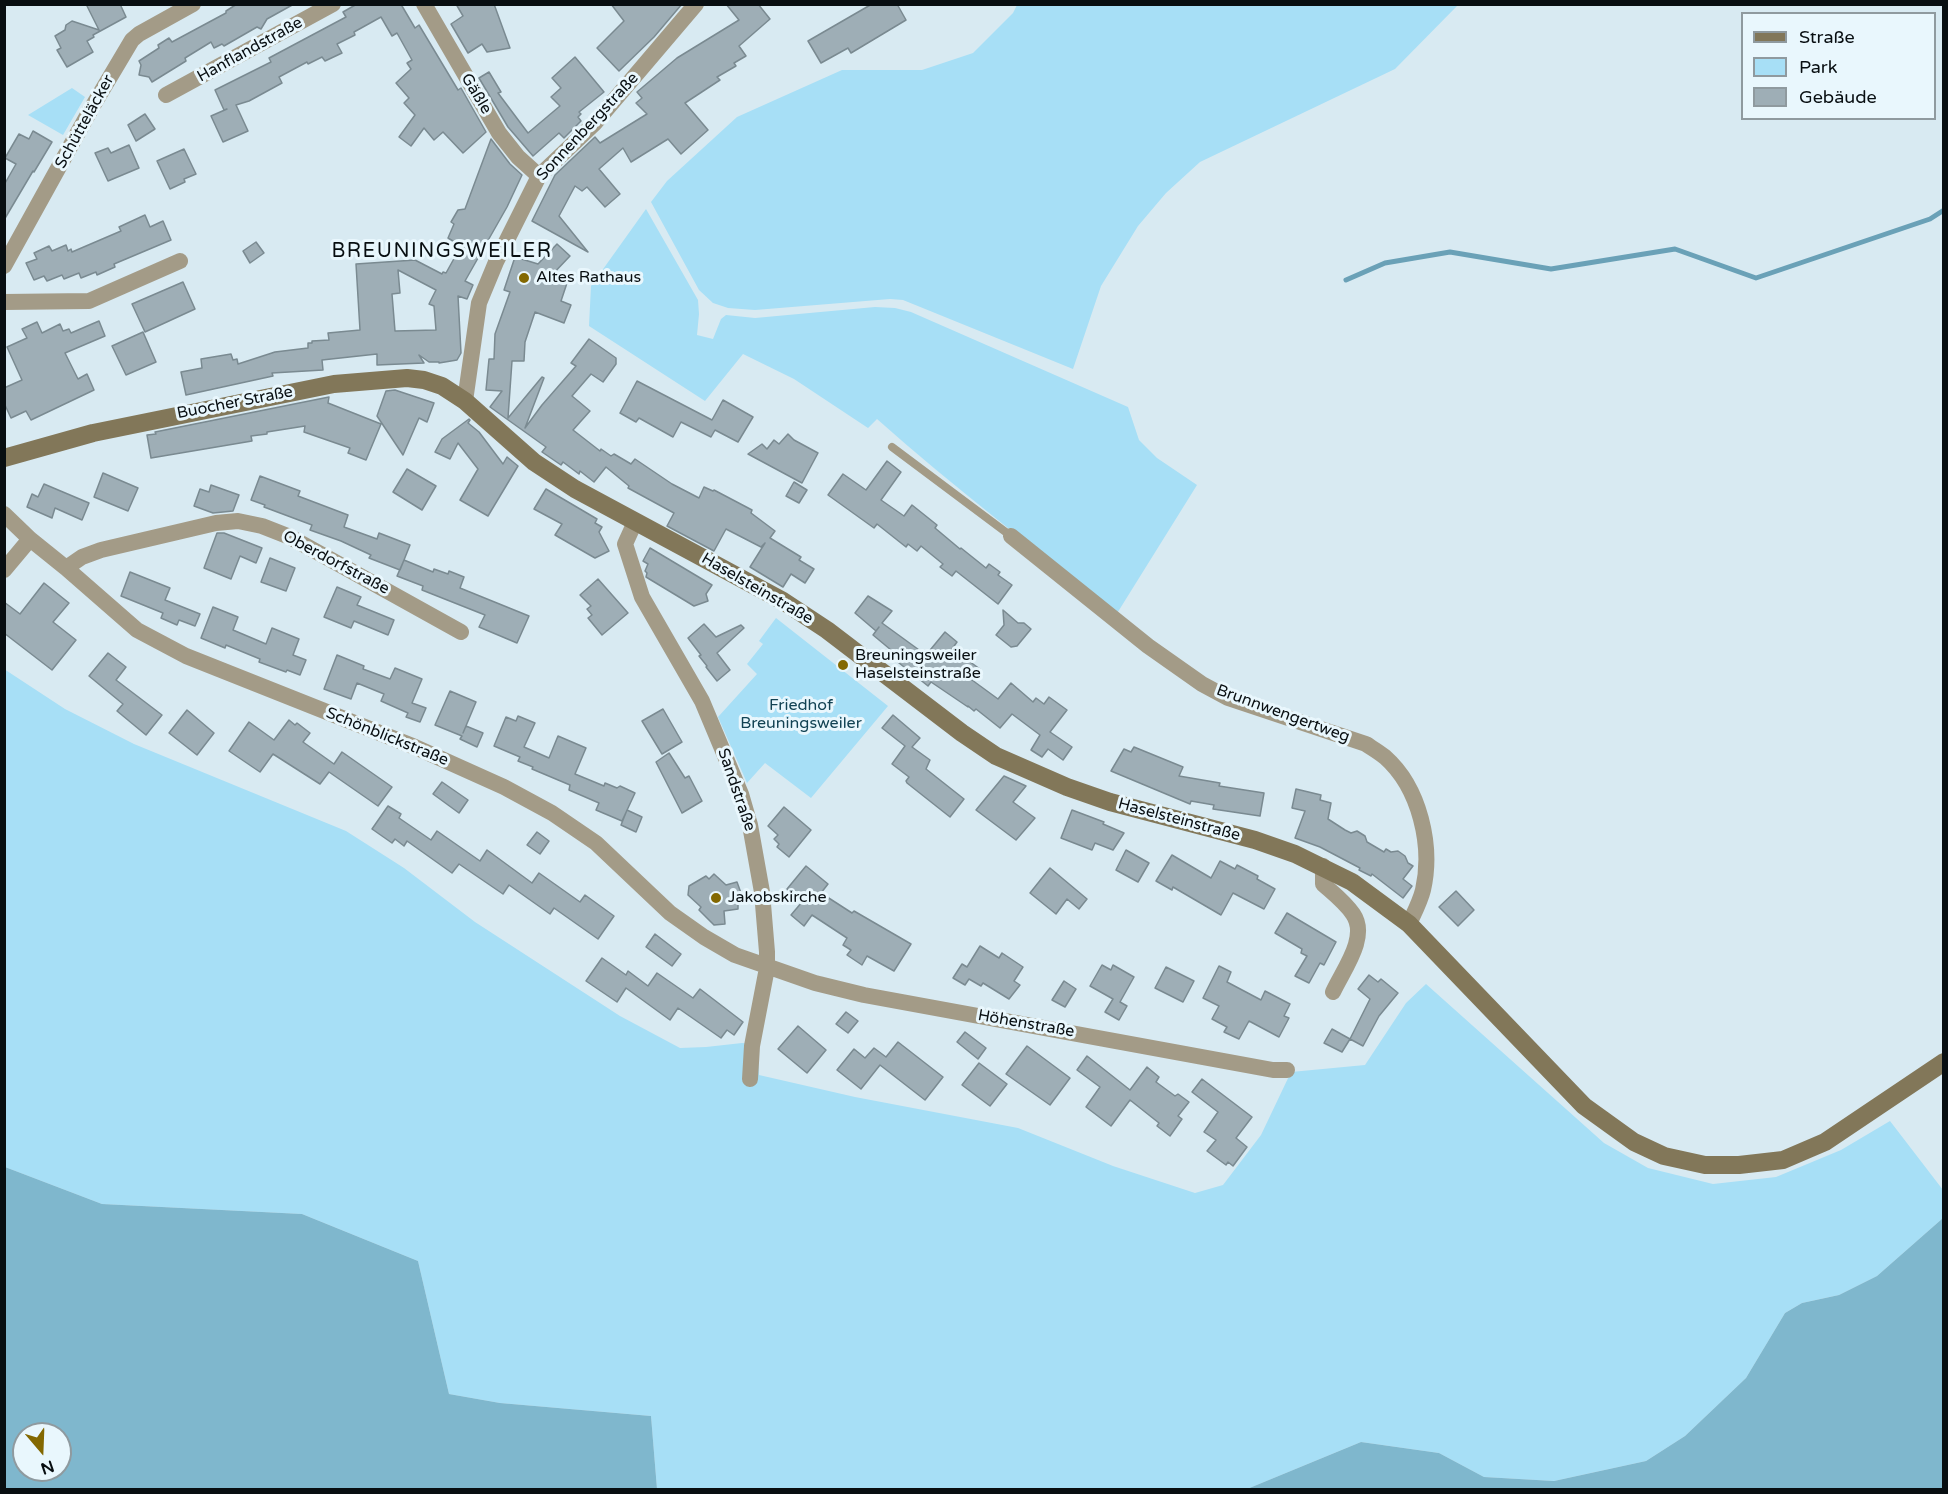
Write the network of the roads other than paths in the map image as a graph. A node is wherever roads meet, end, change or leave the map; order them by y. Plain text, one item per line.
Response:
1 (193, 4) edge
2 (333, 4) edge
3 (424, 4) edge
4 (696, 4) edge
5 (166, 95) dead end
6 (539, 176) junction
7 (180, 261) dead end
8 (4, 266) edge
9 (4, 302) edge
10 (465, 400) junction
11 (892, 447) dead end
12 (4, 458) edge
13 (4, 514) edge
14 (635, 522) junction
15 (1011, 536) joint
16 (30, 539) junction
17 (66, 568) junction
18 (4, 570) edge
19 (461, 632) dead end
20 (1323, 866) junction
21 (1409, 924) junction
22 (767, 968) junction
23 (1333, 992) dead end
24 (1944, 1062) edge
25 (1287, 1070) dead end
26 (750, 1079) dead end

1 - 8 street, Schütteläcker
2 - 5 street, Hanflandstraße
3 - 6 street, Gäßle
4 - 6 street, Sonnenbergstraße
6 - 10 street, Sonnenbergstraße
7 - 9 street
10 - 12 street, Buocher Straße
10 - 14 street, Haselsteinstraße
11 - 15 lane
13 - 16 street, Schönblickstraße
14 - 20 street, Haselsteinstraße
14 - 22 street, Sandstraße
15 - 21 street, Brunnwengertweg
16 - 17 street, Schönblickstraße
16 - 18 street
17 - 19 street, Oberdorfstraße
17 - 22 street, Schönblickstraße
20 - 21 street, Haselsteinstraße
20 - 23 street
21 - 24 street, Haselsteinstraße
22 - 25 street, Höhenstraße
22 - 26 street, Sandstraße

